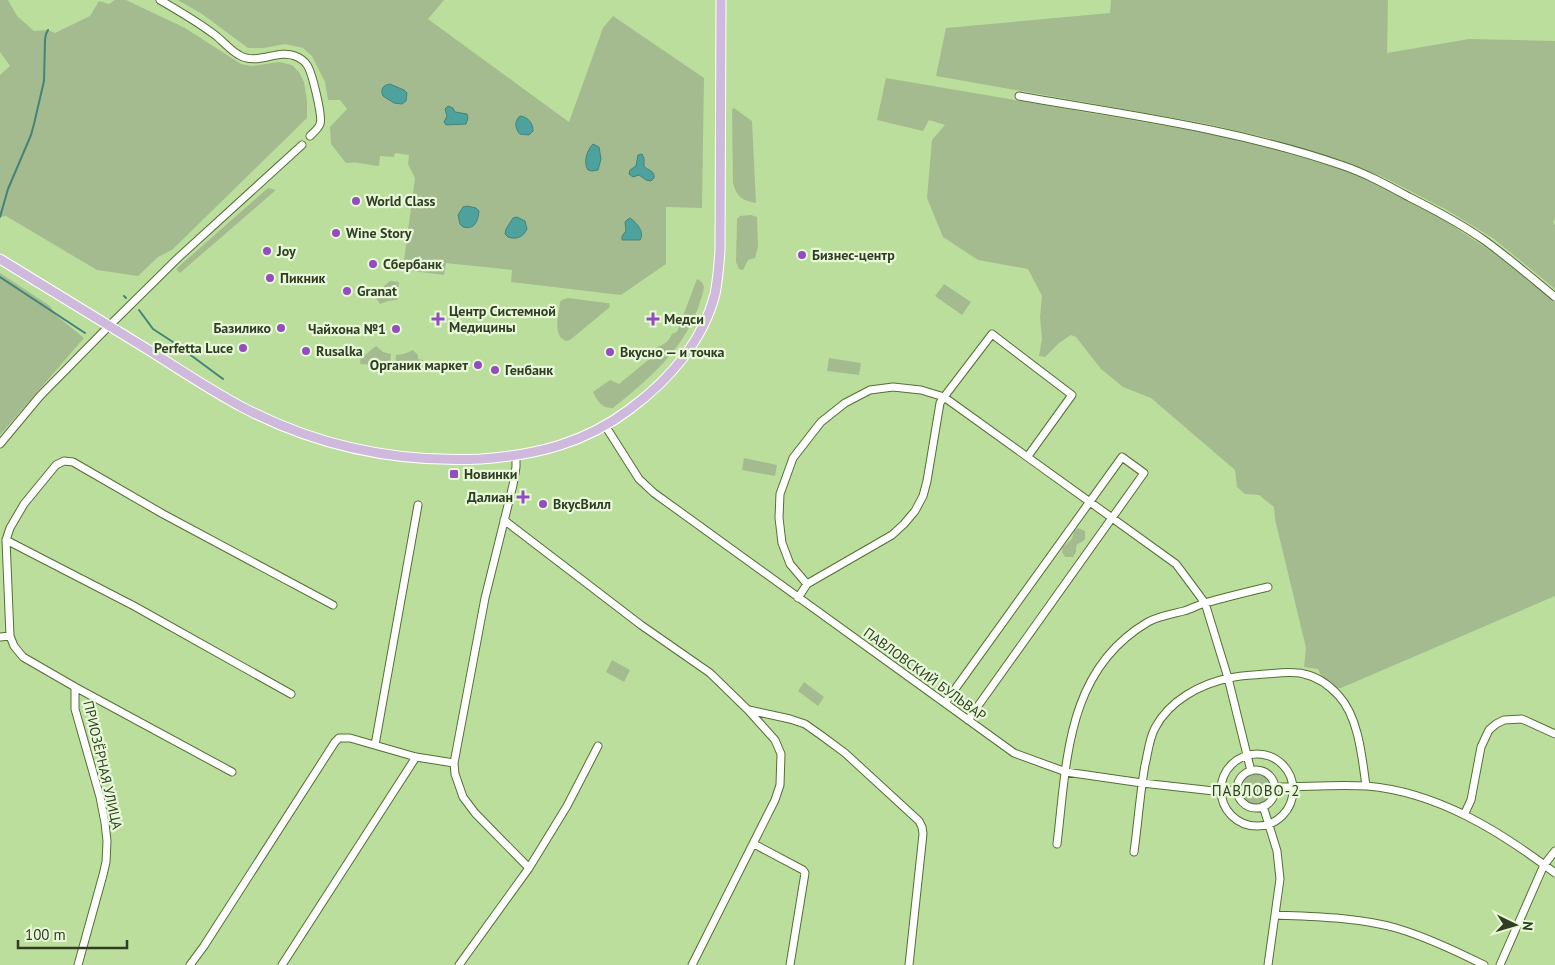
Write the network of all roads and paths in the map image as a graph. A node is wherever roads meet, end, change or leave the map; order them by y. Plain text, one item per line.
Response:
1 (160, 0) edge
2 (721, 0) edge
3 (1019, 96) dead end
4 (310, 136) dead end
5 (302, 145) dead end
6 (0, 259) edge
7 (1555, 297) edge
8 (109, 326) junction
9 (944, 397) junction
10 (606, 427) junction
11 (0, 444) edge
12 (516, 456) junction
13 (1028, 456) junction
14 (1090, 501) junction
15 (418, 505) dead end
16 (1112, 517) junction
17 (504, 520) junction
18 (6, 540) junction
19 (808, 584) junction
20 (1268, 587) dead end
21 (798, 598) junction
22 (1205, 603) junction
23 (333, 605) dead end
24 (10, 636) junction
25 (0, 637) edge
26 (1228, 678) junction
27 (75, 687) junction
28 (291, 694) dead end
29 (945, 703) junction
30 (748, 710) junction
31 (968, 720) junction
32 (1555, 734) edge
33 (375, 745) junction
34 (598, 746) dead end
35 (1247, 755) junction
36 (416, 757) junction
37 (454, 763) junction
38 (1251, 771) junction
39 (232, 772) dead end
40 (1066, 772) junction
41 (1142, 783) junction
42 (1366, 786) junction
43 (1275, 787) junction
44 (1294, 787) junction
45 (1237, 790) junction
46 (1220, 791) junction
47 (1263, 806) junction
48 (1464, 815) junction
49 (1269, 825) junction
50 (754, 844) junction
51 (1057, 844) dead end
52 (1555, 851) edge
53 (1134, 852) dead end
54 (1544, 865) junction
55 (529, 868) junction
56 (1555, 874) edge
57 (1275, 915) junction
58 (78, 965) edge
59 (190, 965) edge
60 (282, 965) edge
61 (459, 965) edge
62 (692, 965) edge
63 (790, 965) edge
64 (909, 965) edge
65 (1268, 965) edge
66 (1484, 965) edge
67 (1500, 965) edge

1 - 4 street
2 - 10 main road
3 - 7 street
5 - 8 street
6 - 8 main road
8 - 11 street
8 - 12 main road
9 - 13 street
9 - 13 street
9 - 19 street
9 - 19 street
10 - 12 main road
10 - 21 street, ПАВЛОВСКИЙ БУЛЬВАР
12 - 17 street
13 - 14 street
14 - 16 street
14 - 16 street
14 - 29 street
15 - 33 street
16 - 22 street
16 - 31 street
17 - 30 street
17 - 37 street
18 - 23 street
18 - 24 street
18 - 28 street
19 - 21 street
20 - 22 street
21 - 29 street, ПАВЛОВСКИЙ БУЛЬВАР
22 - 26 street
22 - 40 street
24 - 25 street
24 - 27 street
26 - 35 street
26 - 41 street
26 - 42 street
27 - 39 street
27 - 58 street, ПРИОЗЁРНАЯ УЛИЦА
29 - 31 street, ПАВЛОВСКИЙ БУЛЬВАР
30 - 50 street
30 - 64 street
31 - 40 street, ПАВЛОВСКИЙ БУЛЬВАР
32 - 48 street
33 - 36 street
33 - 59 street
34 - 55 street
35 - 38 street
35 - 44 street
35 - 46 street
36 - 37 street
36 - 60 street
37 - 55 street
38 - 43 street
38 - 45 street
40 - 41 street, ПАВЛОВСКИЙ БУЛЬВАР
40 - 51 street
41 - 46 street, ПАВЛОВСКИЙ БУЛЬВАР
41 - 53 street
42 - 44 street
42 - 48 street
43 - 44 street
43 - 47 street
44 - 49 street
45 - 46 street, ПАВЛОВСКИЙ БУЛЬВАР
45 - 47 street
46 - 49 street
47 - 49 street
48 - 54 street
49 - 57 street
50 - 62 street
50 - 63 street
52 - 54 street
54 - 56 street
54 - 67 street
55 - 61 street
57 - 65 street
57 - 66 street

